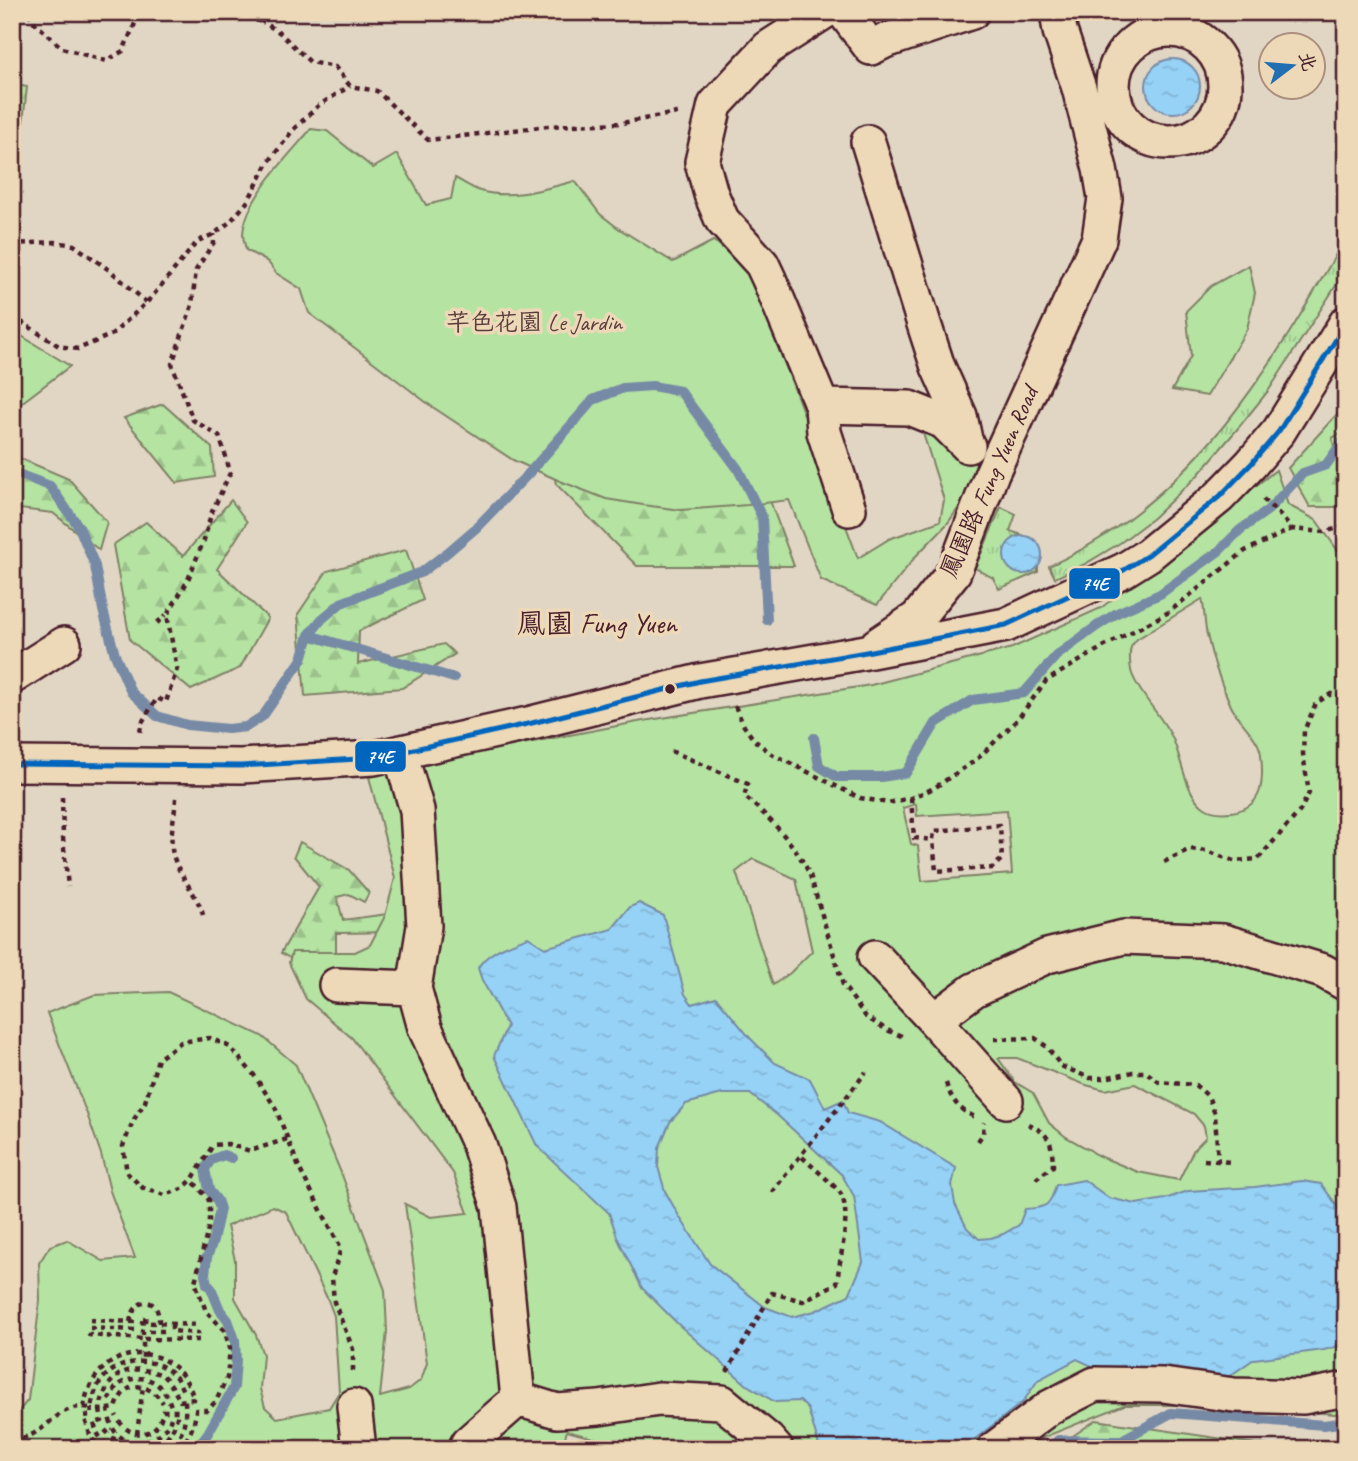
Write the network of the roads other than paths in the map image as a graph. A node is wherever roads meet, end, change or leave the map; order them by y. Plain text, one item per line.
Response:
1 (824, 12) edge
2 (844, 12) edge
3 (972, 12) edge
4 (1057, 12) edge
5 (868, 142) dead end
6 (1346, 323) edge
7 (822, 407) junction
8 (966, 444) junction
9 (992, 473) junction
10 (849, 509) dead end
11 (64, 644) dead end
12 (866, 652) junction
13 (12, 677) edge
14 (400, 753) junction
15 (12, 764) edge
16 (875, 957) dead end
17 (1346, 984) edge
18 (336, 985) dead end
19 (414, 988) junction
20 (934, 1020) junction
21 (995, 1111) road end
22 (1346, 1389) edge
23 (518, 1399) junction
24 (354, 1406) road end
25 (359, 1449) edge
26 (465, 1449) edge
27 (776, 1449) edge
28 (994, 1449) edge

1 - 7 street
2 - 3 street
4 - 9 street, 鳳園路 Fung Yuen Road
5 - 8 street
6 - 12 street
7 - 8 street
7 - 10 street
8 - 9 street
9 - 12 street, 鳳園路 Fung Yuen Road
11 - 13 street
12 - 14 street, 鳳園路 Fung Yuen Road
14 - 15 street, 鳳園路 Fung Yuen Road
14 - 19 street
16 - 20 street
17 - 20 street
18 - 19 street
19 - 23 street
20 - 21 street
22 - 28 street
23 - 26 street
23 - 27 street
24 - 25 street

